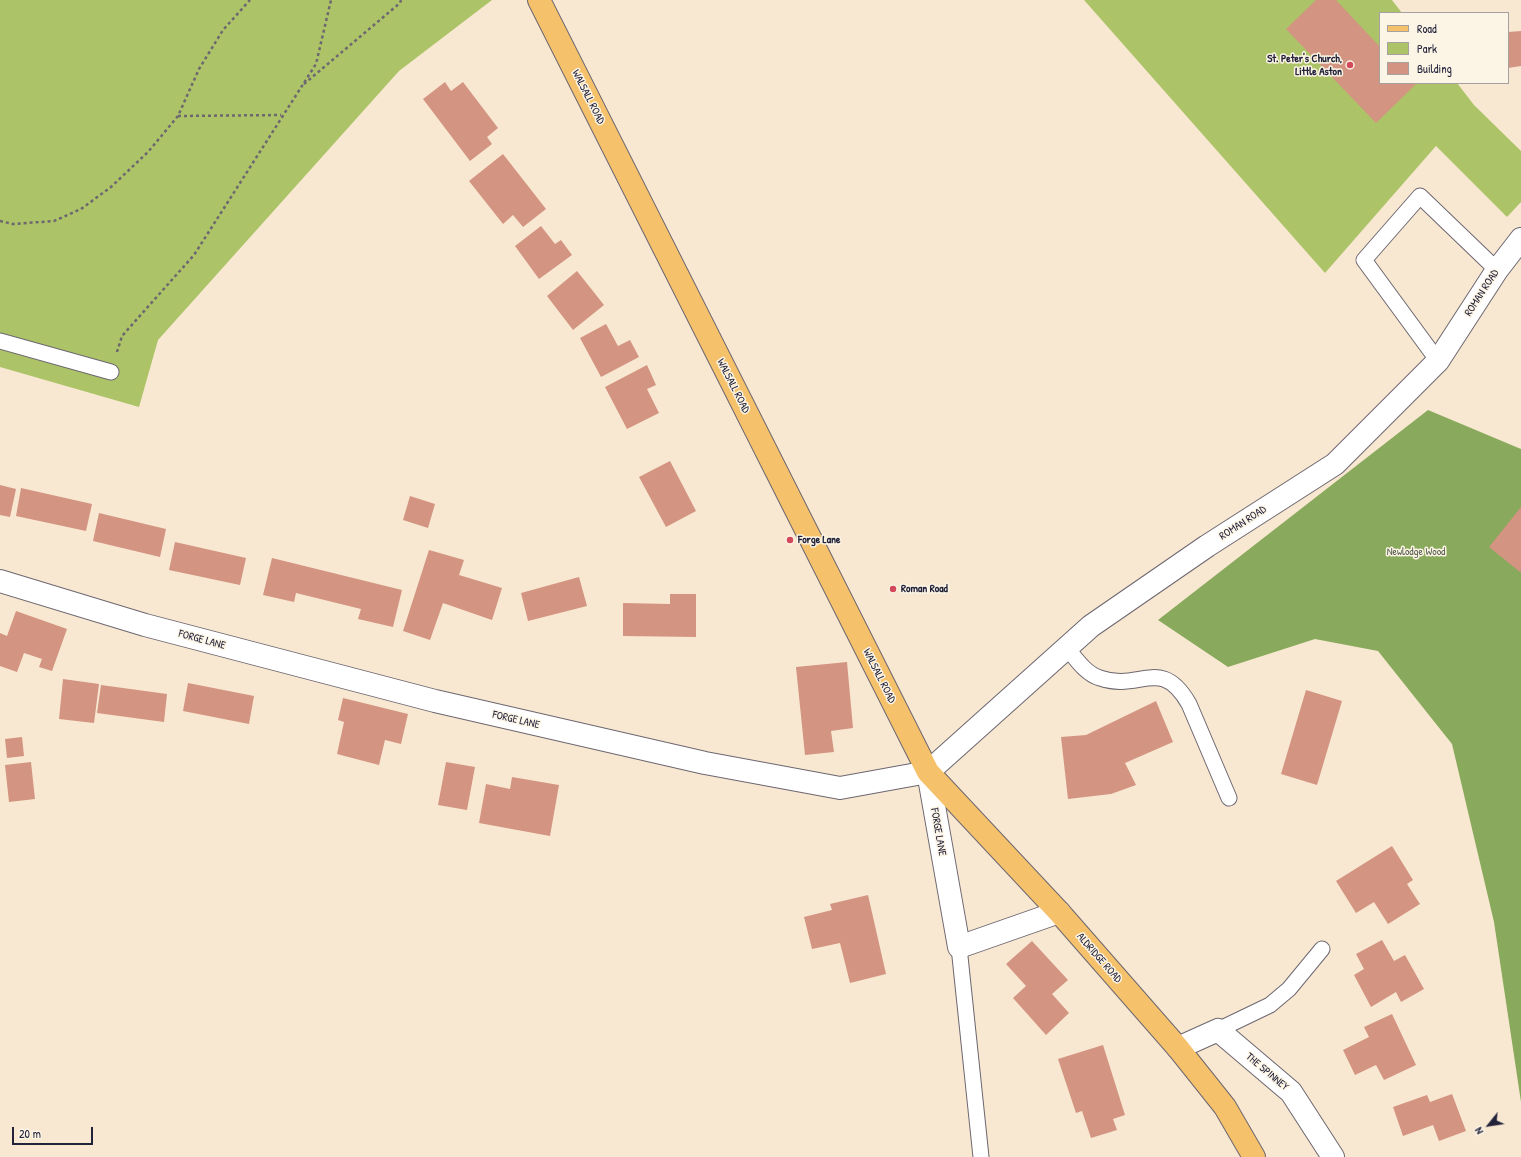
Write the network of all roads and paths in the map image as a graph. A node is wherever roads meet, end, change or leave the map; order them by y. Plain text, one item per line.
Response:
1 (250, 0) edge
2 (331, 0) edge
3 (401, 0) edge
4 (539, 0) edge
5 (301, 87) junction
6 (282, 115) junction
7 (178, 116) junction
8 (0, 221) edge
9 (1521, 238) edge
10 (1497, 270) junction
11 (0, 341) edge
12 (1438, 361) junction
13 (111, 372) joint
14 (0, 581) edge
15 (1067, 648) junction
16 (928, 772) junction
17 (1229, 798) dead end
18 (1059, 912) junction
19 (959, 947) junction
20 (1322, 949) dead end
21 (1218, 1030) junction
22 (1178, 1048) junction
23 (981, 1157) edge
24 (1254, 1157) edge
25 (1332, 1157) edge

1 - 7 path
2 - 5 path
3 - 5 path
4 - 16 main road, WALSALL ROAD
5 - 6 path
6 - 7 path
6 - 13 path
7 - 8 path
9 - 10 street, ROMAN ROAD
10 - 12 street, ROMAN ROAD
10 - 12 lane
11 - 13 lane
12 - 15 street, ROMAN ROAD
14 - 16 street, FORGE LANE
15 - 16 street, ROMAN ROAD
15 - 17 lane
16 - 18 main road, ALDRIDGE ROAD
16 - 19 street, FORGE LANE
18 - 19 street
18 - 22 main road, ALDRIDGE ROAD
19 - 23 lane
20 - 21 lane
21 - 22 street
21 - 25 street, THE SPINNEY
22 - 24 main road, ALDRIDGE ROAD

